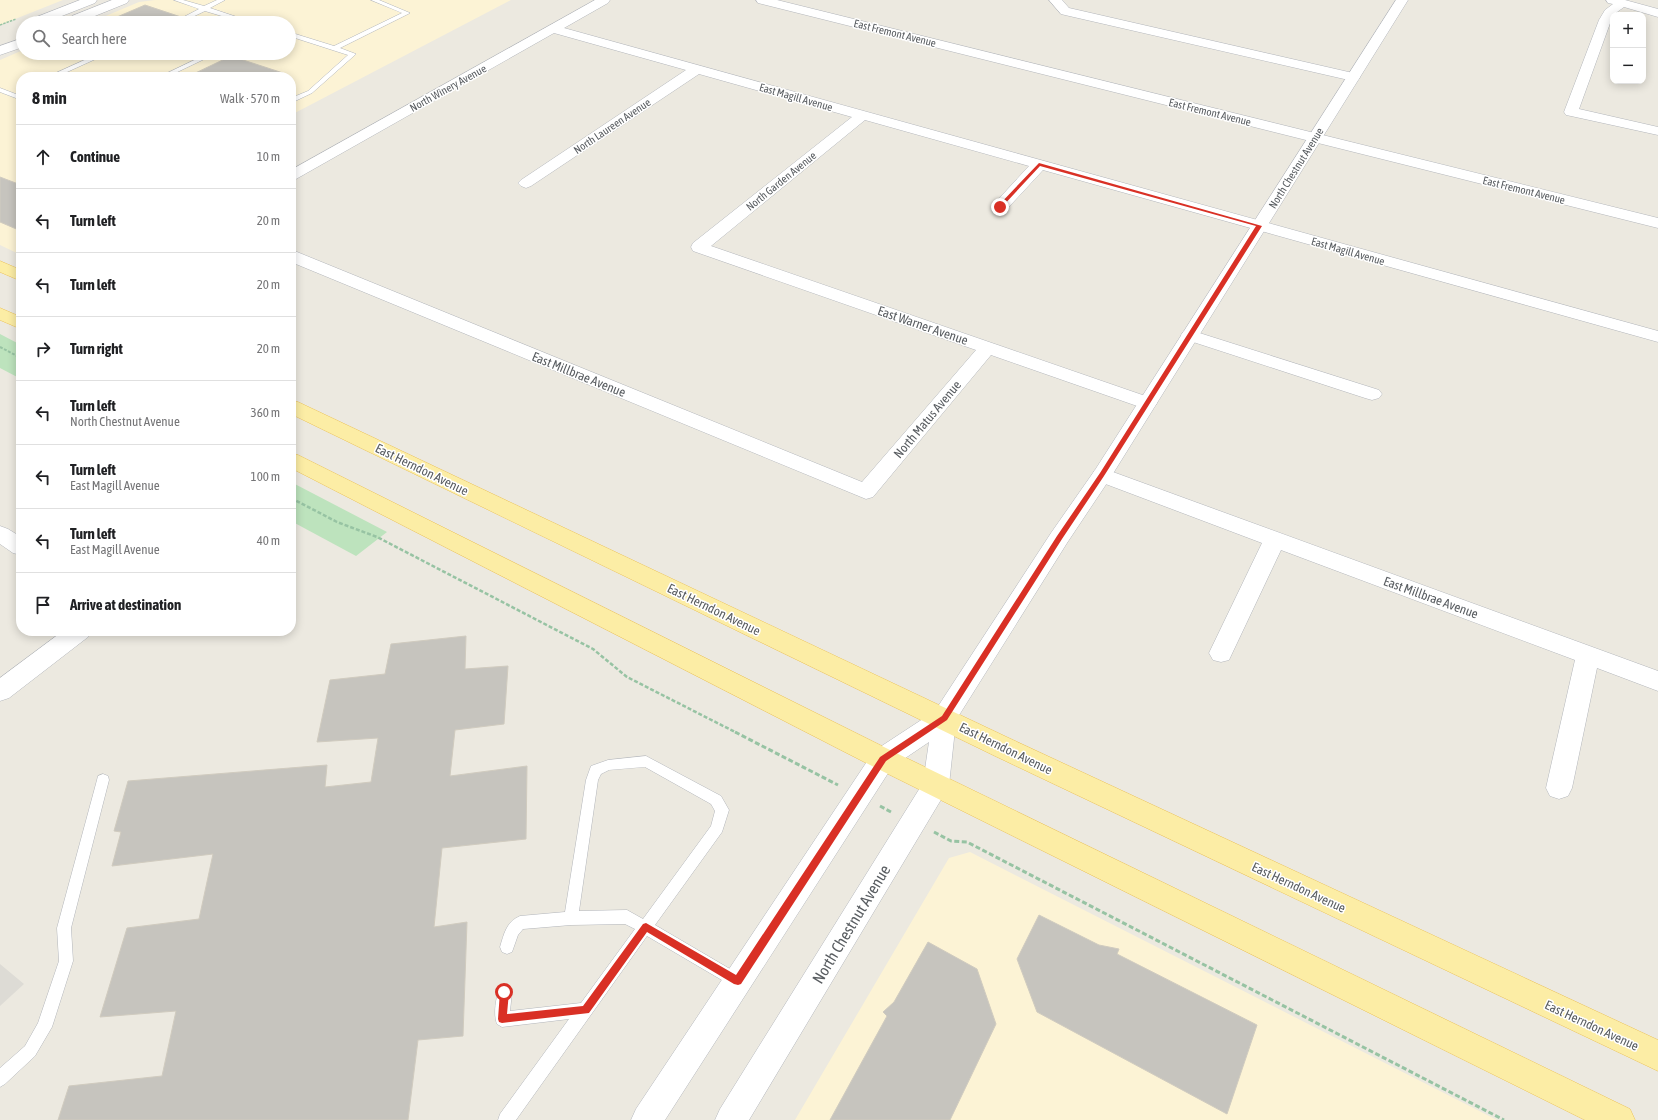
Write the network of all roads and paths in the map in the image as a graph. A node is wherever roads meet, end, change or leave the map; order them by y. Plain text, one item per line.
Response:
1 (91, 0) edge
2 (123, 0) edge
3 (177, 0) edge
4 (222, 0) edge
5 (374, 0) edge
6 (604, 0) edge
7 (762, 0) edge
8 (1055, 0) edge
9 (1402, 0) edge
10 (1617, 1) edge
11 (204, 8) junction
12 (1658, 13) edge
13 (51, 16) edge
14 (85, 16) edge
15 (189, 16) edge
16 (230, 16) edge
17 (554, 28) junction
18 (296, 36) edge
19 (16, 45) edge
20 (335, 48) junction
21 (0, 51) edge
22 (90, 60) edge
23 (199, 60) edge
24 (697, 69) junction
25 (62, 72) edge
26 (173, 72) edge
27 (1353, 77) junction
28 (0, 90) edge
29 (16, 91) edge
30 (10, 94) junction
31 (16, 96) edge
32 (296, 99) edge
33 (862, 115) junction
34 (1658, 131) edge
35 (1315, 138) junction
36 (1039, 165) junction
37 (296, 173) edge
38 (526, 183) dead end
39 (1000, 207) dead end
40 (1658, 223) edge
41 (1259, 226) junction
42 (699, 248) joint
43 (296, 258) edge
44 (0, 266) edge
45 (16, 274) edge
46 (0, 314) edge
47 (16, 322) edge
48 (1190, 335) junction
49 (1658, 337) edge
50 (0, 347) edge
51 (988, 347) junction
52 (16, 355) edge
53 (1372, 394) dead end
54 (1147, 403) junction
55 (296, 408) edge
56 (296, 463) edge
57 (1102, 475) junction
58 (866, 492) joint
59 (296, 501) edge
60 (0, 534) edge
61 (1275, 539) junction
62 (16, 543) edge
63 (73, 636) edge
64 (1221, 653) dead end
65 (1588, 655) junction
66 (1658, 681) edge
67 (0, 691) edge
68 (944, 718) junction
69 (883, 759) junction
70 (103, 780) dead end
71 (936, 785) junction
72 (1559, 788) dead end
73 (859, 796) junction
74 (913, 822) junction
75 (571, 918) junction
76 (646, 927) junction
77 (507, 947) dead end
78 (738, 981) junction
79 (504, 992) dead end
80 (586, 1010) junction
81 (1658, 1056) edge
82 (0, 1079) edge
83 (506, 1120) edge
84 (647, 1120) edge
85 (731, 1120) edge
86 (1504, 1120) edge
87 (1619, 1120) edge

1 - 13 street
2 - 14 street
3 - 11 lane
4 - 11 lane
5 - 20 lane
6 - 17 street, North Winery Avenue
7 - 35 street, East Fremont Avenue
8 - 27 street
9 - 27 street, North Chestnut Avenue
10 - 12 street
10 - 34 street
11 - 15 lane
11 - 16 lane
17 - 24 street, East Magill Avenue
17 - 37 street, North Winery Avenue
18 - 20 lane
19 - 21 street
20 - 32 lane
22 - 25 lane
23 - 26 lane
24 - 33 street, East Magill Avenue
24 - 38 street, North Laureen Avenue
27 - 35 street, North Chestnut Avenue
28 - 30 lane
29 - 30 lane
30 - 31 lane
33 - 36 street, East Magill Avenue
33 - 42 street, North Garden Avenue
35 - 40 street, East Fremont Avenue
35 - 41 street, North Chestnut Avenue
36 - 39 street
36 - 41 street, East Magill Avenue
41 - 48 street, North Chestnut Avenue
41 - 49 street, East Magill Avenue
42 - 51 street, East Warner Avenue
43 - 58 street, East Millbrae Avenue
44 - 45 main road
46 - 47 main road
48 - 53 street
48 - 54 street, North Chestnut Avenue
50 - 52 path
51 - 54 street, East Warner Avenue
51 - 58 street, North Matus Avenue
54 - 57 street, North Chestnut Avenue
55 - 68 main road, East Herndon Avenue
56 - 69 main road
57 - 61 street, East Millbrae Avenue
57 - 68 street, North Chestnut Avenue
59 - 73 path
60 - 62 street
61 - 64 street
61 - 65 street, East Millbrae Avenue
63 - 67 street
65 - 66 street, East Millbrae Avenue
65 - 72 street
68 - 69 street, North Chestnut Avenue
68 - 71 street, North Chestnut Avenue
68 - 81 main road, East Herndon Avenue
69 - 71 main road
69 - 73 street, North Chestnut Avenue
70 - 82 lane
71 - 74 street, North Chestnut Avenue
71 - 87 main road
73 - 74 path
73 - 78 street, North Chestnut Avenue
74 - 85 street, North Chestnut Avenue
74 - 86 path
75 - 76 lane
75 - 76 lane
75 - 77 lane
76 - 78 lane
76 - 80 lane
78 - 84 street, North Chestnut Avenue
79 - 80 lane
80 - 83 lane

